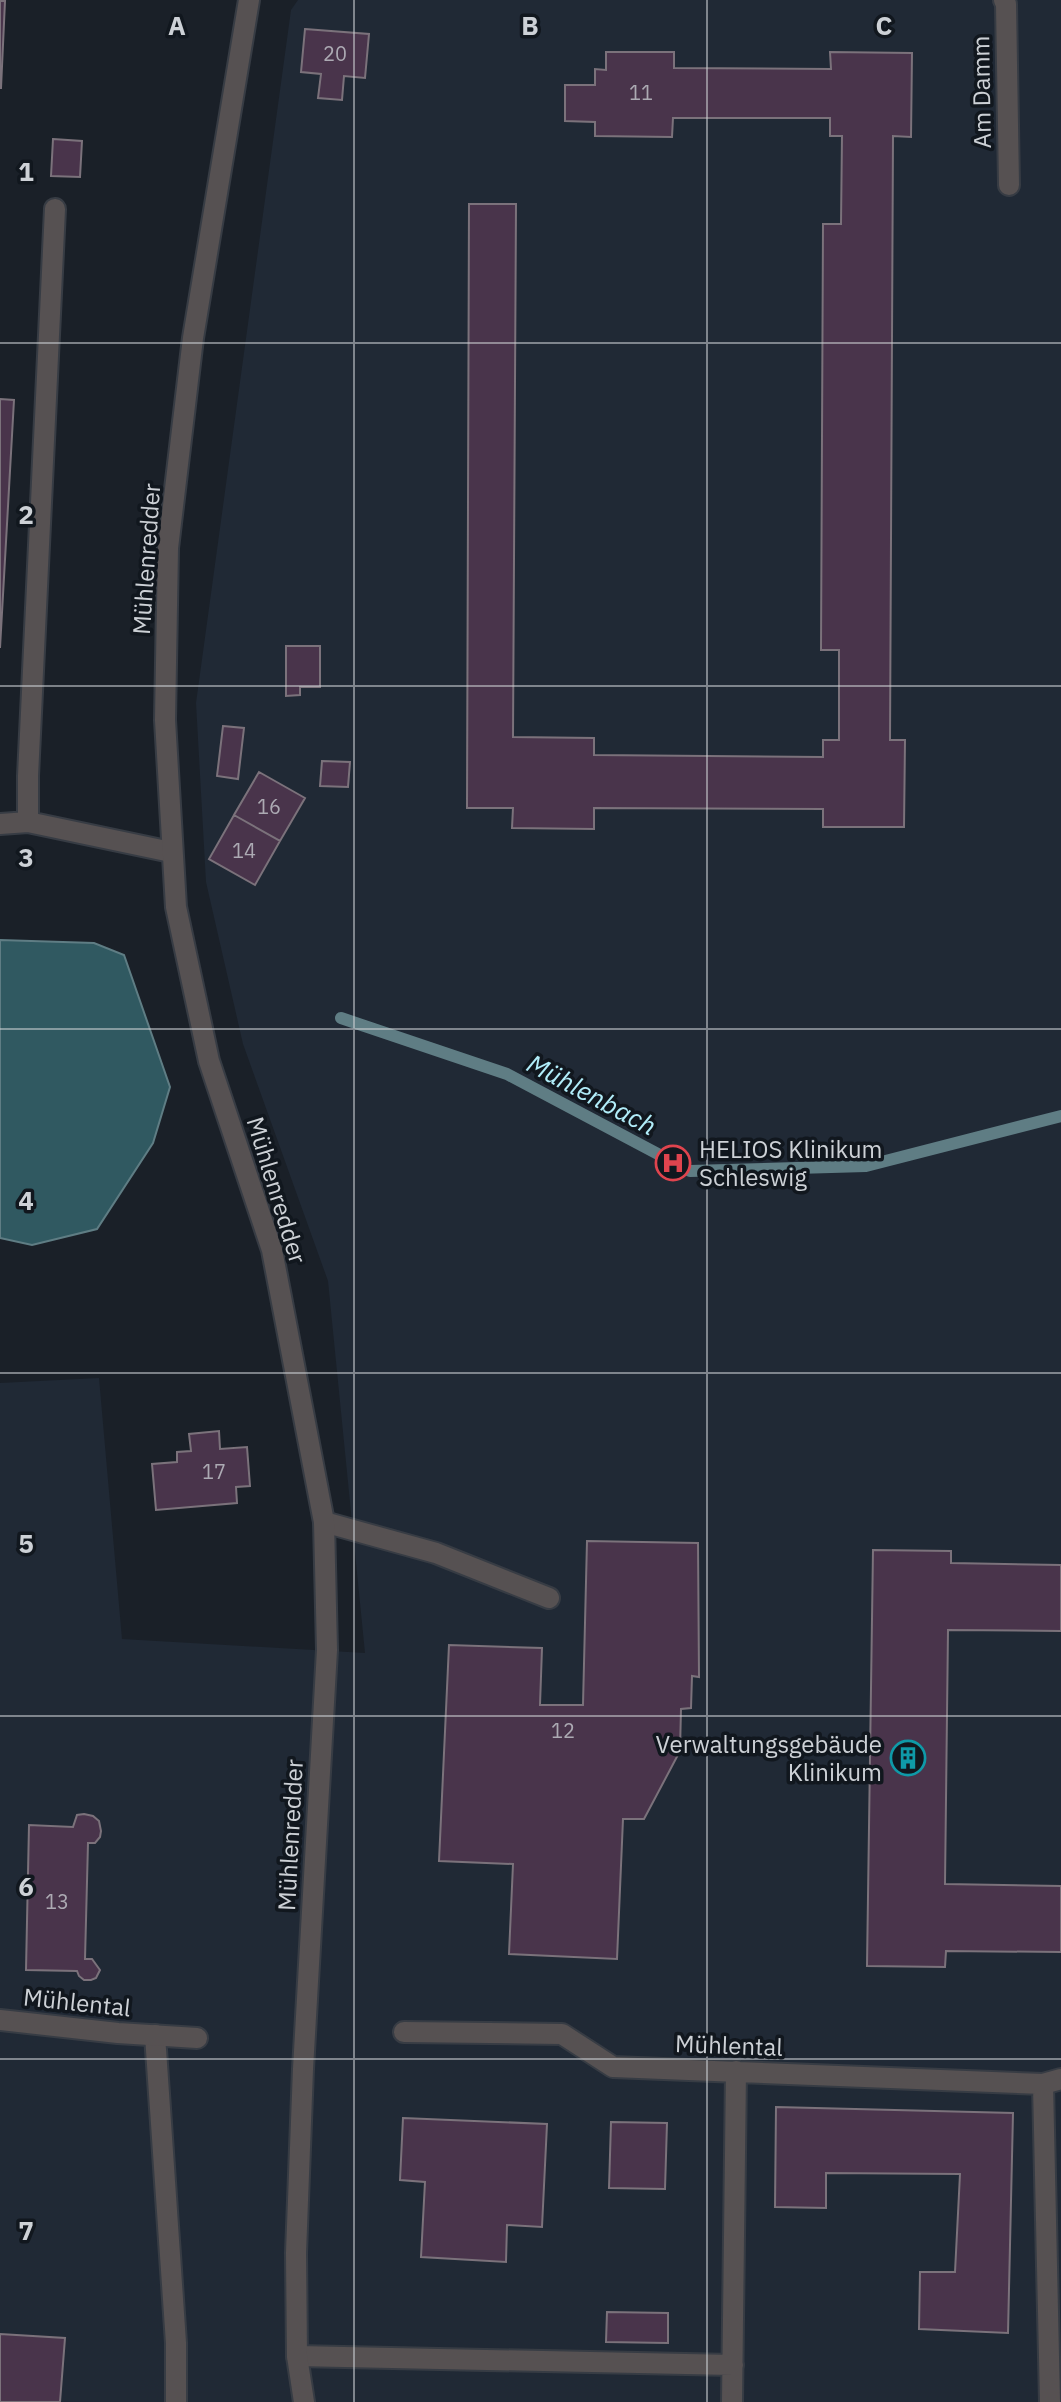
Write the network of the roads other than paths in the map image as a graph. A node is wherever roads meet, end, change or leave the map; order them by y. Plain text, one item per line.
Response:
1 (249, 0) edge
2 (1004, 0) edge
3 (1009, 185) dead end
4 (55, 209) dead end
5 (28, 822) junction
6 (0, 824) edge
7 (171, 852) junction
8 (324, 1522) junction
9 (549, 1598) dead end
10 (0, 2020) edge
11 (404, 2032) dead end
12 (155, 2035) junction
13 (197, 2038) dead end
14 (736, 2071) junction
15 (1052, 2081) edge
16 (297, 2356) junction
17 (733, 2365) junction
18 (176, 2402) edge
19 (304, 2402) edge
20 (732, 2402) edge
21 (1050, 2402) edge

1 - 7 street, Mühlenredder
2 - 3 street, Am Damm
4 - 5 street
5 - 6 street
5 - 7 street
7 - 8 street, Mühlenredder
8 - 9 street
8 - 16 street, Mühlenredder
10 - 12 street, Mühlental
11 - 14 street, Mühlental
12 - 13 street, Mühlental
12 - 18 street
14 - 15 street, Mühlental
14 - 17 street
15 - 21 street
16 - 17 street
16 - 19 street, Mühlenredder
17 - 20 street

